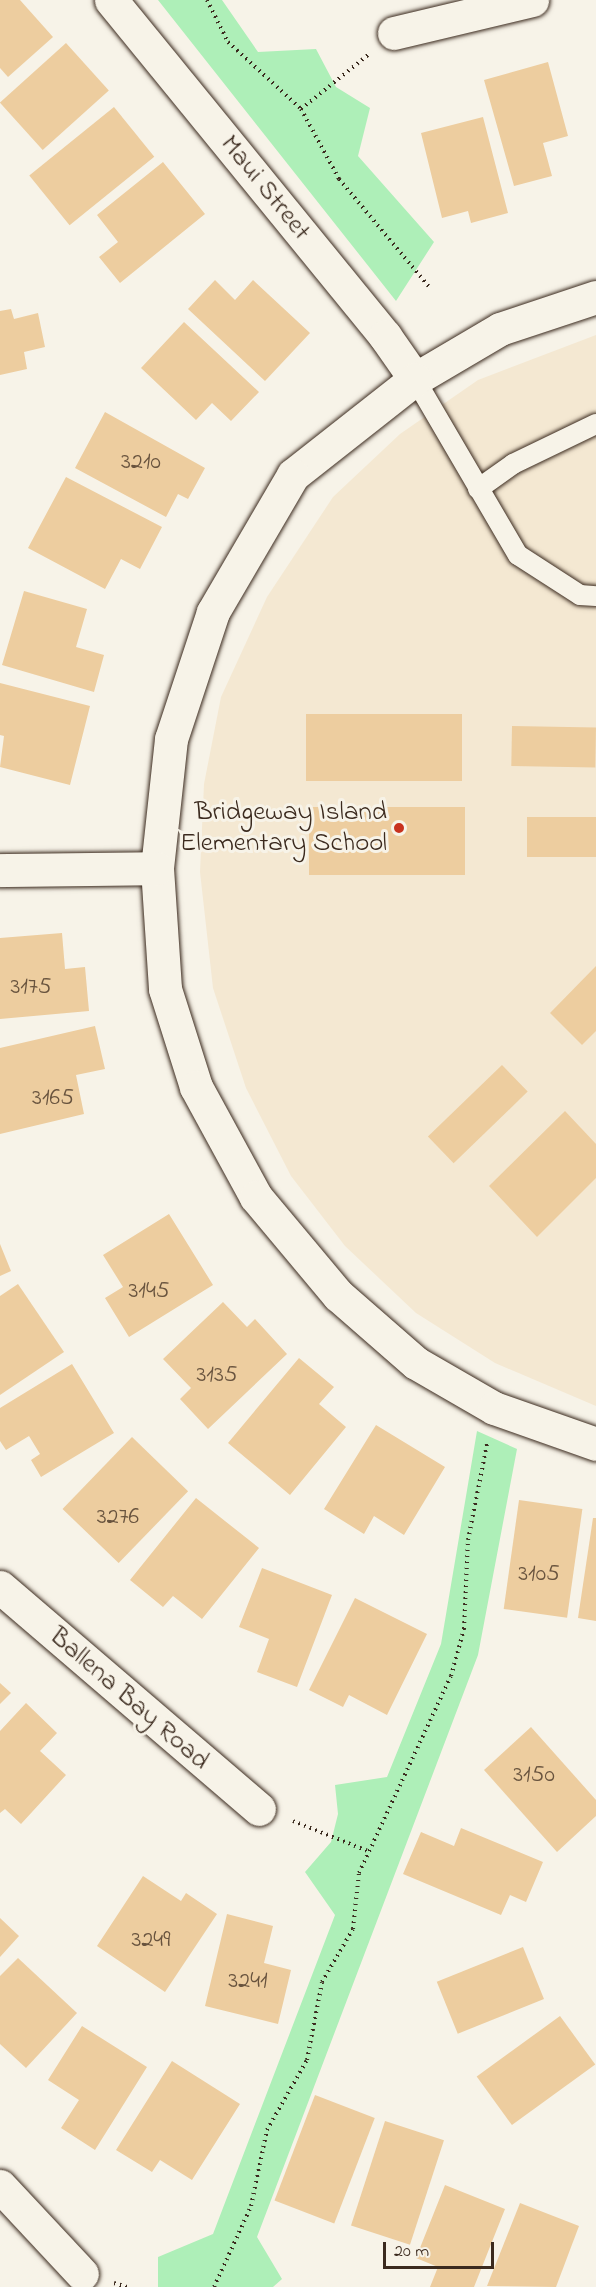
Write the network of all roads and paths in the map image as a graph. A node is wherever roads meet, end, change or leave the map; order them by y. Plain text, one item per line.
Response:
1 (111, 0) edge
2 (207, 0) edge
3 (532, 0) edge
4 (394, 33) joint
5 (301, 109) junction
6 (430, 288) dead end
7 (596, 297) edge
8 (415, 379) junction
9 (596, 424) edge
10 (478, 489) junction
11 (596, 596) edge
12 (157, 868) junction
13 (0, 870) edge
14 (494, 1408) junction
15 (596, 1444) edge
16 (0, 1587) edge
17 (259, 1809) joint
18 (370, 1852) junction
19 (0, 2186) edge
20 (82, 2274) dead end
21 (214, 2287) edge

1 - 8 street, Maui Street
2 - 5 path
3 - 4 street
4 - 5 path
5 - 6 path
7 - 8 street
8 - 10 lane
8 - 12 street
9 - 10 lane
10 - 11 lane
12 - 13 street
12 - 14 street
14 - 15 street
14 - 18 path
16 - 17 street, Ballena Bay Road
17 - 18 path
18 - 21 path
19 - 20 street

